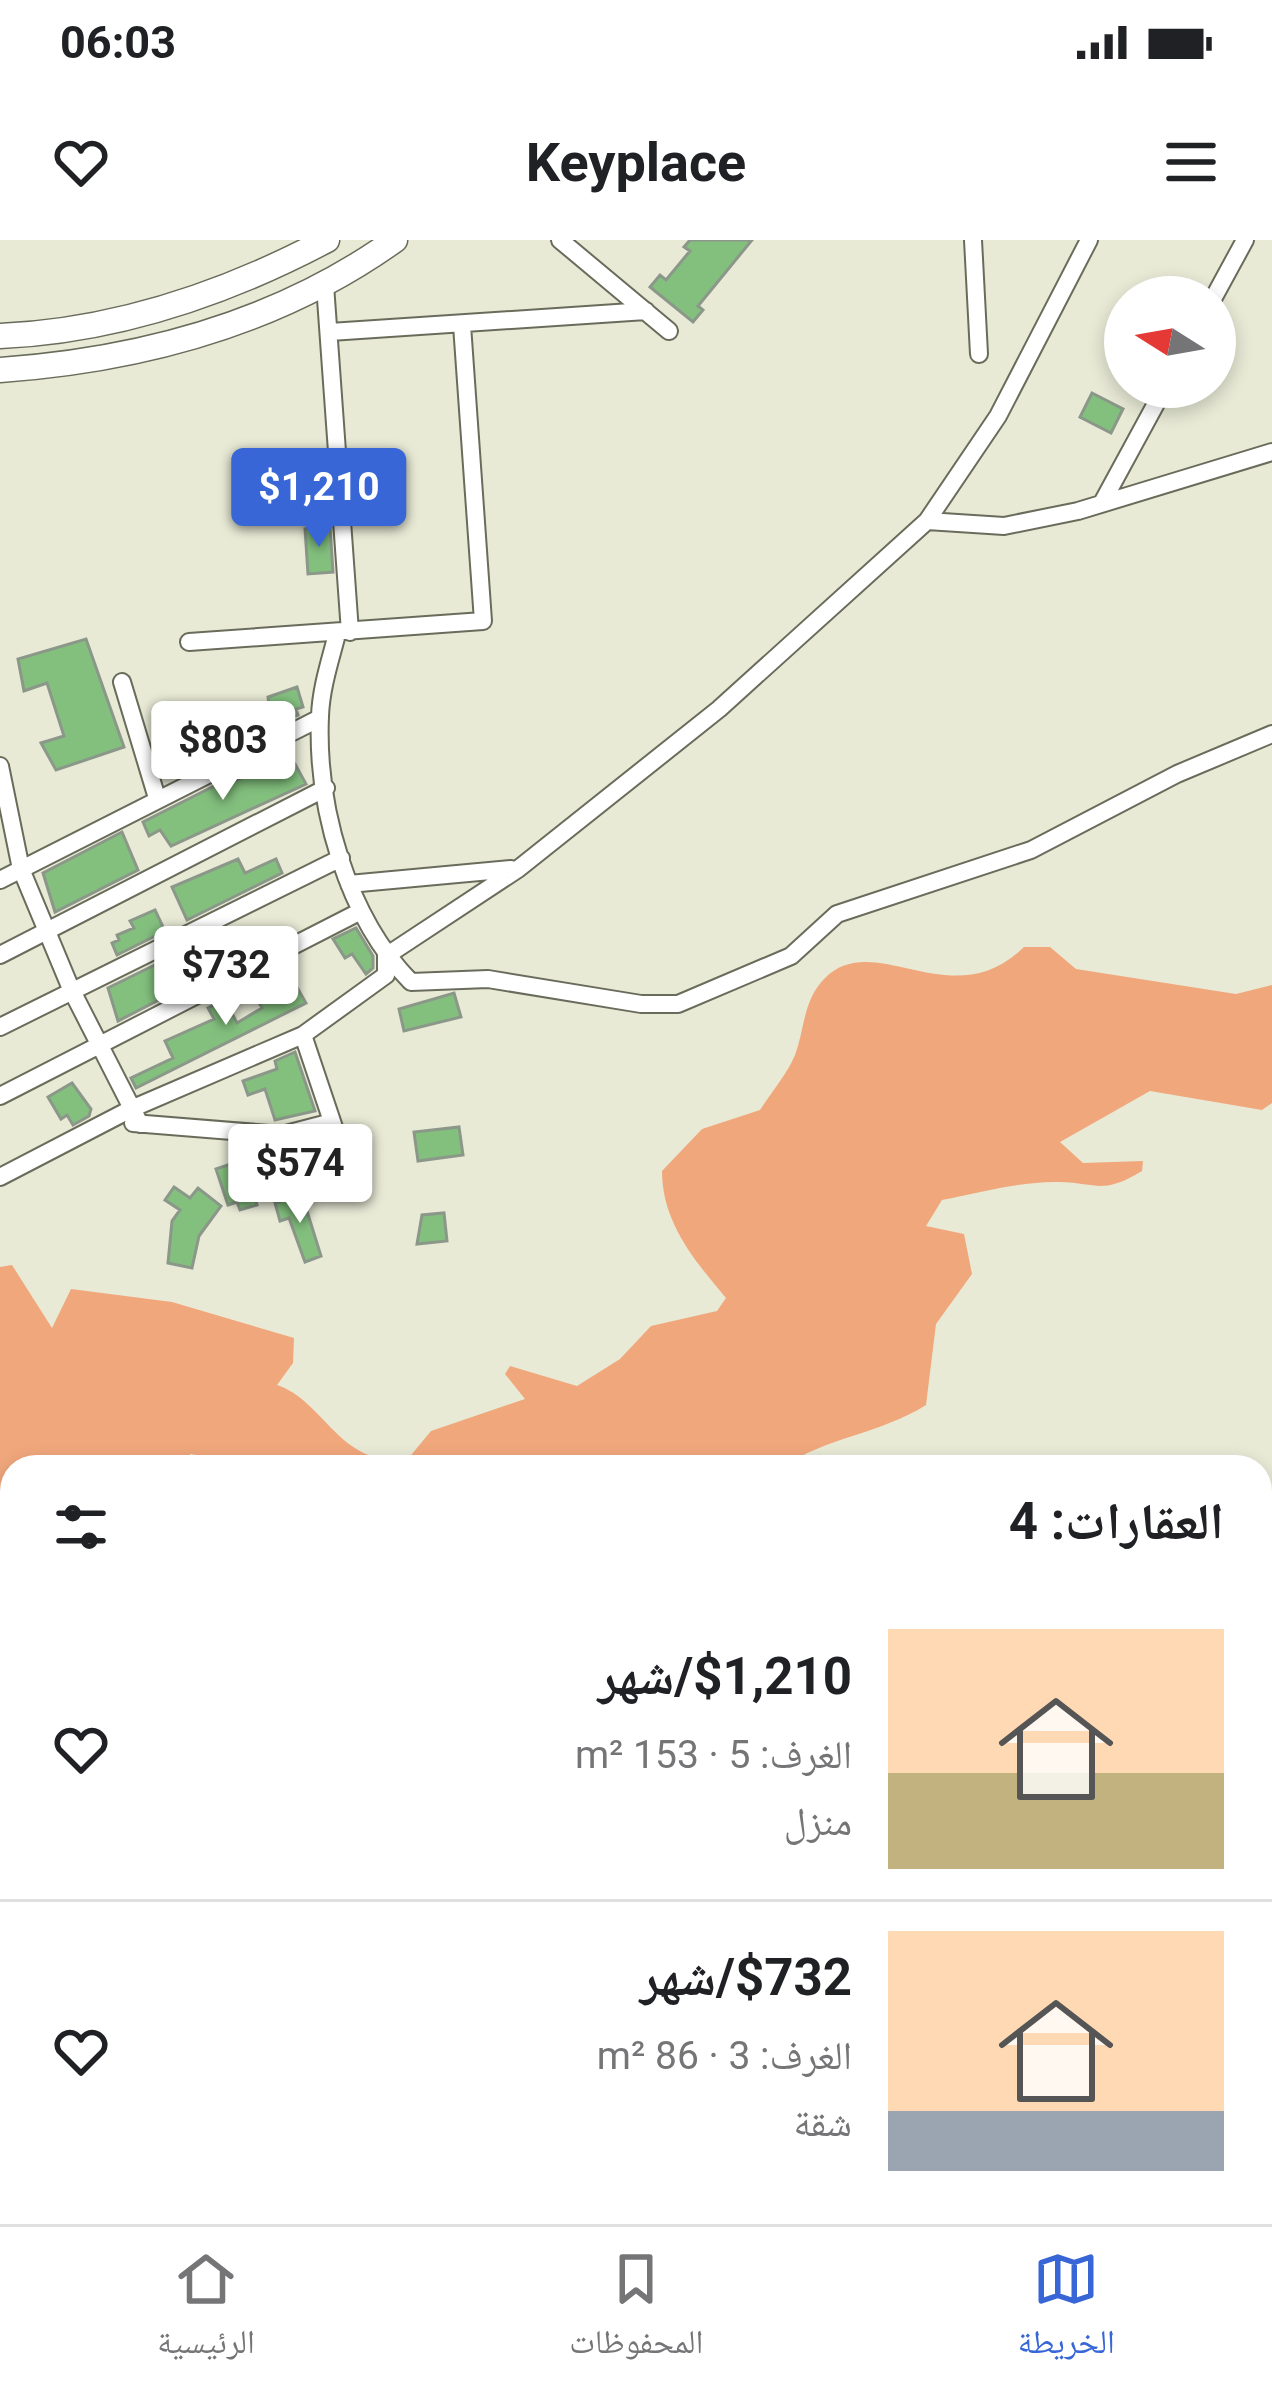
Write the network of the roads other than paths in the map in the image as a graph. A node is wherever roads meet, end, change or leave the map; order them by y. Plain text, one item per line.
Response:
1 (327, 240) edge
2 (394, 240) edge
3 (560, 240) edge
4 (974, 240) edge
5 (1089, 240) edge
6 (1245, 240) edge
7 (1225, 276) edge
8 (325, 285) junction
9 (646, 311) junction
10 (462, 325) junction
11 (669, 331) dead end
12 (330, 332) junction
13 (0, 336) edge
14 (979, 354) dead end
15 (0, 370) edge
16 (1154, 408) edge
17 (1272, 452) edge
18 (1102, 503) junction
19 (927, 521) junction
20 (343, 633) junction
21 (189, 642) dead end
22 (122, 682) dead end
23 (320, 718) junction
24 (1272, 734) edge
25 (0, 766) edge
26 (326, 788) junction
27 (158, 798) junction
28 (341, 858) junction
29 (518, 868) junction
30 (21, 869) junction
31 (0, 880) edge
32 (349, 884) junction
33 (361, 911) junction
34 (46, 929) junction
35 (0, 955) edge
36 (386, 956) junction
37 (71, 989) junction
38 (0, 1027) edge
39 (303, 1035) junction
40 (98, 1043) junction
41 (0, 1096) edge
42 (136, 1116) junction
43 (332, 1123) junction
44 (0, 1177) edge
45 (354, 1187) dead end

1 - 13 main road
2 - 8 main road
3 - 9 street
4 - 14 street
5 - 19 street
6 - 7 street
8 - 12 street
8 - 15 main road
9 - 10 street
9 - 11 street
10 - 12 street
10 - 20 street
12 - 20 street
16 - 18 street
17 - 18 street
18 - 19 street
19 - 29 street
20 - 21 street
20 - 23 street
22 - 27 street
23 - 26 street
23 - 27 street
24 - 36 street
25 - 30 street
26 - 28 street
26 - 34 street
27 - 30 street
28 - 32 street
28 - 37 street
29 - 32 street
29 - 36 street
30 - 31 street
30 - 34 street
32 - 33 street
33 - 36 street
33 - 40 street
34 - 35 street
34 - 37 street
36 - 39 street
37 - 38 street
37 - 40 street
39 - 42 street
39 - 43 street
40 - 41 street
40 - 42 street
42 - 43 street
42 - 44 street
43 - 45 street

